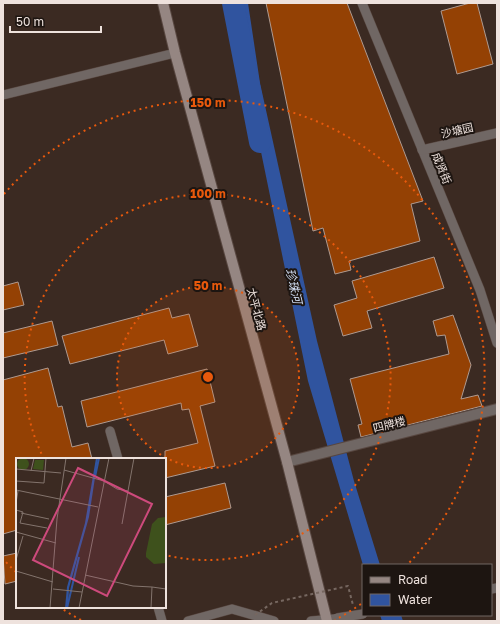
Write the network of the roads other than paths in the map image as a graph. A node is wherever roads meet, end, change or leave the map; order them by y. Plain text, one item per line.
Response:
1 (163, 3) edge
2 (362, 3) edge
3 (175, 53) junction
4 (3, 95) edge
5 (497, 133) edge
6 (422, 150) junction
7 (497, 343) edge
8 (497, 409) edge
9 (110, 431) dead end
10 (118, 458) edge
11 (287, 462) junction
12 (158, 608) edge
13 (359, 615) edge
14 (162, 621) edge
15 (188, 621) edge
16 (274, 621) edge
17 (311, 621) edge
18 (327, 621) edge

1 - 3 main road, 太平北路
2 - 6 street, 成贤街
3 - 4 street
3 - 11 main road, 太平北路
5 - 6 street, 沙塘园
6 - 7 street, 成贤街
8 - 11 street, 四牌楼
9 - 10 street
11 - 18 main road, 太平北路
12 - 14 street
13 - 18 street, bridge
15 - 16 street
17 - 18 street

